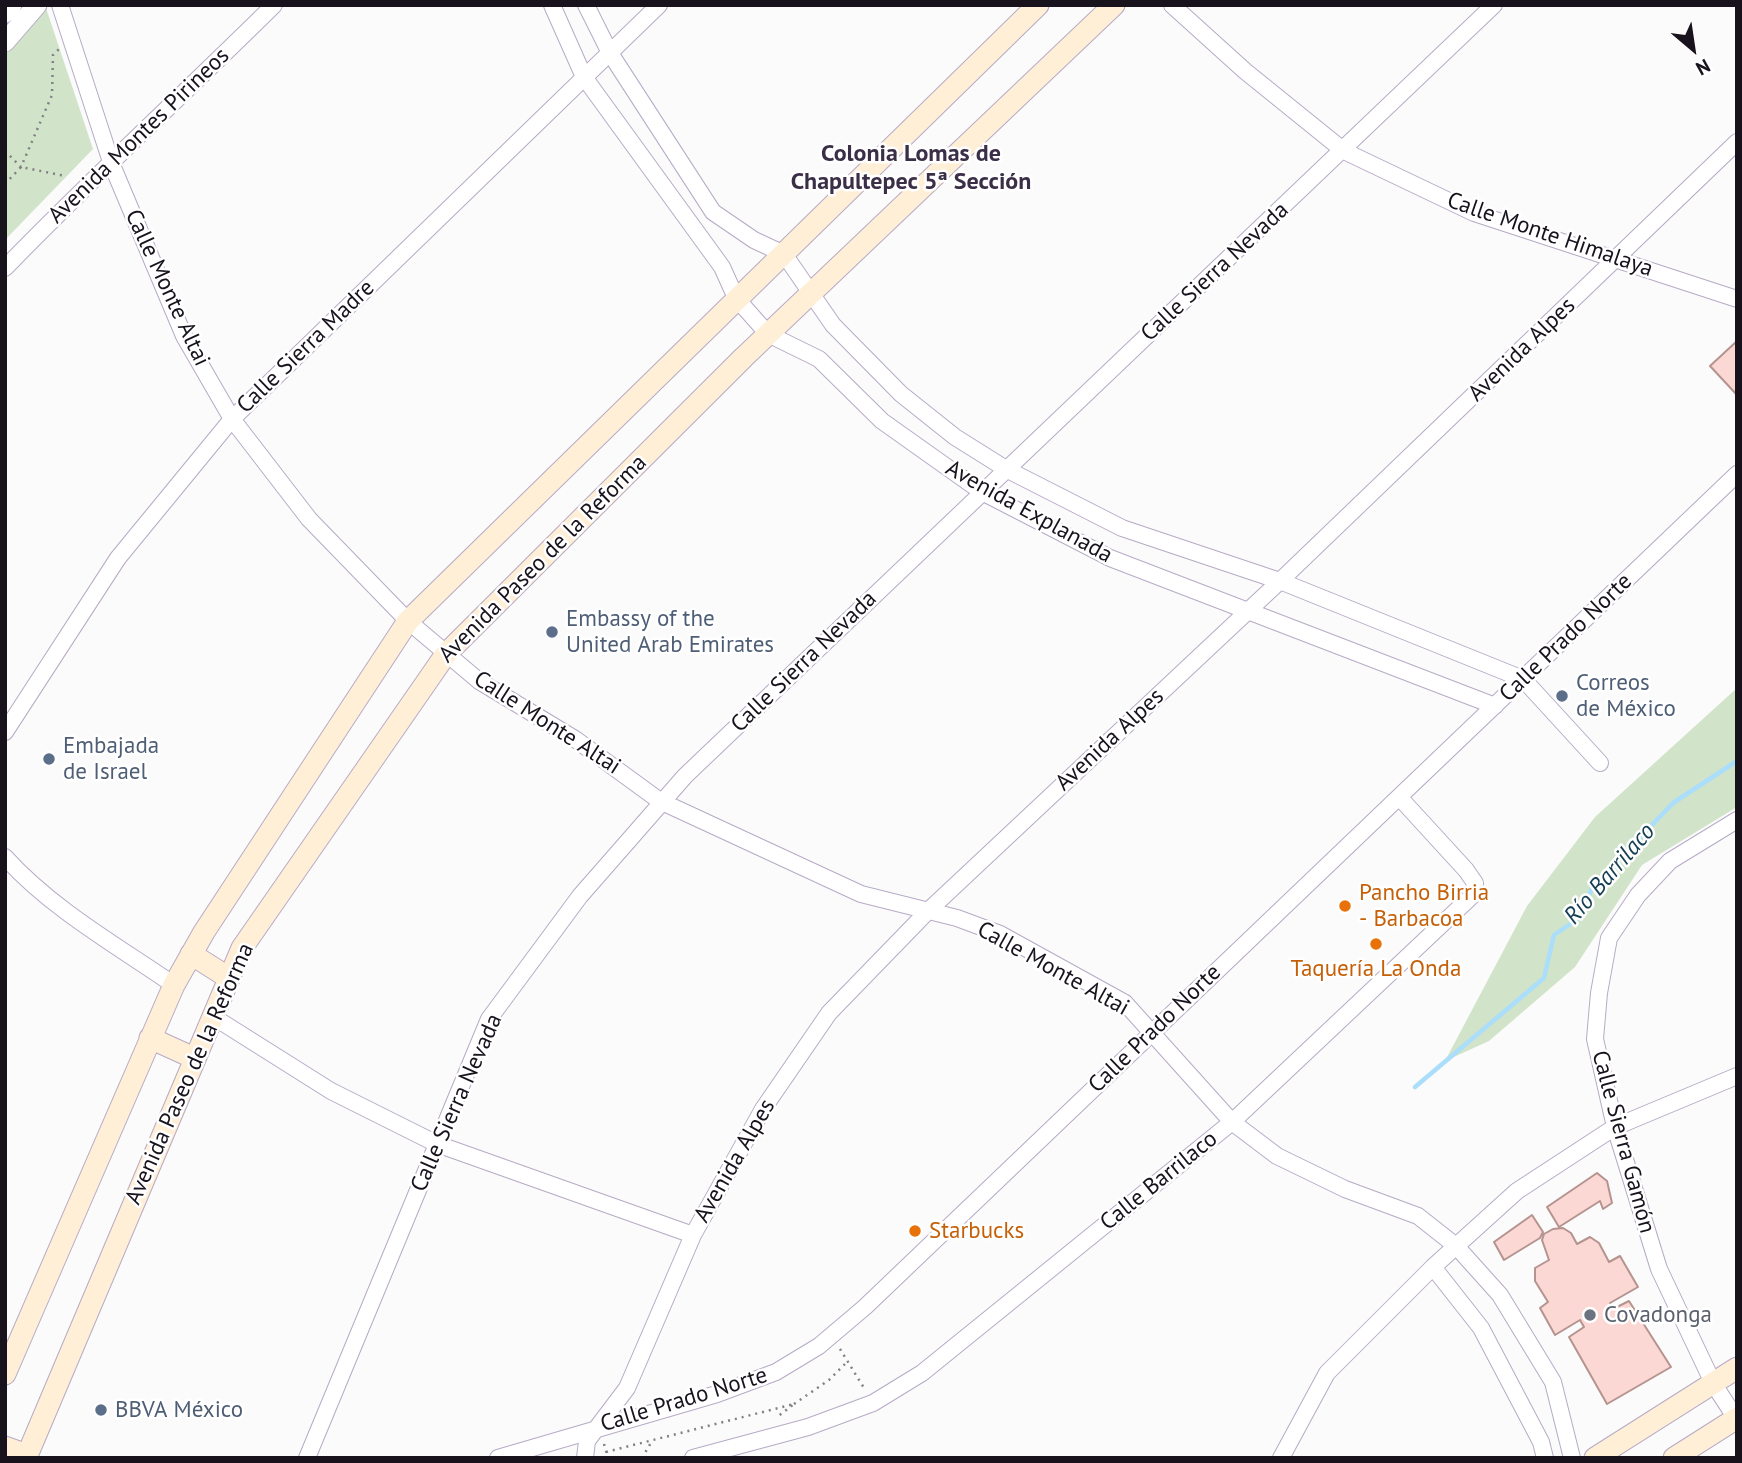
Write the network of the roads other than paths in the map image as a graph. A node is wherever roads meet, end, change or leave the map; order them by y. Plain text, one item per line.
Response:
1 (12, 5) edge
2 (37, 5) edge
3 (60, 5) edge
4 (274, 5) edge
5 (552, 5) edge
6 (586, 5) edge
7 (659, 5) edge
8 (1038, 5) edge
9 (1114, 5) edge
10 (1172, 5) edge
11 (1494, 5) edge
12 (5, 13) edge
13 (5, 42) edge
14 (610, 52) junction
15 (584, 77) junction
16 (1737, 142) edge
17 (1344, 151) junction
18 (112, 165) junction
19 (784, 254) junction
20 (1616, 260) junction
21 (5, 268) edge
22 (811, 292) junction
23 (736, 298) junction
24 (1737, 299) edge
25 (768, 334) junction
26 (232, 419) junction
27 (1006, 469) junction
28 (1737, 474) edge
29 (982, 492) junction
30 (1280, 582) junction
31 (1248, 610) junction
32 (408, 621) junction
33 (446, 654) junction
34 (1523, 679) junction
35 (1495, 706) junction
36 (5, 732) edge
37 (1600, 763) dead end
38 (1400, 797) junction
39 (660, 801) junction
40 (1737, 820) edge
41 (5, 857) edge
42 (928, 911) junction
43 (191, 954) junction
44 (229, 978) junction
45 (174, 985) junction
46 (212, 1016) junction
47 (1152, 1031) junction
48 (149, 1038) junction
49 (194, 1058) junction
50 (1737, 1076) edge
51 (1232, 1122) junction
52 (1615, 1127) junction
53 (438, 1144) junction
54 (693, 1235) junction
55 (1457, 1246) junction
56 (1433, 1267) junction
57 (1737, 1368) edge
58 (5, 1374) edge
59 (1713, 1383) junction
60 (1736, 1419) edge
61 (598, 1426) junction
62 (5, 1447) edge
63 (525, 1454) edge
64 (30, 1457) edge
65 (307, 1458) edge
66 (498, 1458) edge
67 (585, 1458) edge
68 (693, 1458) edge
69 (1281, 1458) edge
70 (1545, 1458) edge
71 (1572, 1458) edge
72 (1595, 1458) edge
73 (1674, 1458) edge

1 - 12 street
2 - 13 street
3 - 18 street, Calle Monte Altai
4 - 18 street, Avenida Montes Pirineos
5 - 15 street, Avenida Explanada
6 - 14 street, Avenida Explanada
7 - 14 street, Calle Sierra Madre
8 - 19 main road, Avenida Paseo de la Reforma
9 - 22 main road, Avenida Paseo de la Reforma
10 - 17 street, Calle Monte Himalaya
11 - 17 street, Calle Sierra Nevada
14 - 15 street, Calle Sierra Madre
14 - 19 street, Avenida Explanada
15 - 23 street, Avenida Explanada
15 - 26 street, Calle Sierra Madre
16 - 20 street, Avenida Alpes
17 - 20 street, Calle Monte Himalaya
17 - 27 street, Calle Sierra Nevada
18 - 21 street, Avenida Montes Pirineos
18 - 26 street, Calle Monte Altai
19 - 22 street, Avenida Explanada
19 - 23 main road, Avenida Paseo de la Reforma
20 - 24 street, Calle Monte Himalaya
20 - 30 street, Avenida Alpes
22 - 25 main road, Avenida Paseo de la Reforma
22 - 27 street, Avenida Explanada
23 - 25 street, Avenida Explanada
23 - 32 main road, Avenida Paseo de la Reforma
25 - 29 street, Avenida Explanada
25 - 33 main road, Avenida Paseo de la Reforma
26 - 32 street, Calle Monte Altai
26 - 36 street, Calle Sierra Madre
27 - 29 street, Calle Sierra Nevada
27 - 30 street, Avenida Explanada
28 - 34 street, Calle Prado Norte
29 - 31 street, Avenida Explanada
29 - 39 street, Calle Sierra Nevada
30 - 31 street, Avenida Alpes
30 - 34 street, Avenida Explanada
31 - 35 street, Avenida Explanada
31 - 42 street, Avenida Alpes
32 - 33 street, Calle Monte Altai
32 - 43 main road, Avenida Paseo de la Reforma
33 - 39 street, Calle Monte Altai
33 - 44 main road, Avenida Paseo de la Reforma
34 - 35 street, Calle Prado Norte
34 - 37 street
35 - 38 street, Calle Prado Norte
38 - 47 street, Calle Prado Norte
38 - 51 street, Calle Barrilaco
39 - 42 street, Calle Monte Altai
39 - 53 street, Calle Sierra Nevada
40 - 52 street, Calle Sierra Gamón
41 - 45 street
42 - 47 street, Calle Monte Altai
42 - 54 street, Avenida Alpes
43 - 44 main road
43 - 45 main road, Avenida Paseo de la Reforma
44 - 46 main road, Avenida Paseo de la Reforma
45 - 48 main road, Avenida Paseo de la Reforma
46 - 49 main road, Avenida Paseo de la Reforma
46 - 53 street
47 - 51 street, Calle Monte Altai
47 - 61 street, Calle Prado Norte
48 - 49 main road
48 - 58 main road, Avenida Paseo de la Reforma
49 - 64 main road, Avenida Paseo de la Reforma
50 - 52 street
51 - 55 street, Calle Monte Altai
51 - 68 street, Calle Barrilaco
52 - 55 street
52 - 59 street, Calle Sierra Gamón
53 - 54 street
53 - 65 street, Calle Sierra Nevada
54 - 61 street, Avenida Alpes
55 - 56 street
55 - 71 street, Calle Monte Altai
56 - 69 street
56 - 70 street
57 - 59 main road
59 - 60 street, Calle Sierra Gamón
59 - 72 main road
60 - 73 main road
61 - 63 street, Calle Prado Norte
61 - 67 street, Avenida Alpes
62 - 64 main road
63 - 66 street, Calle Prado Norte

